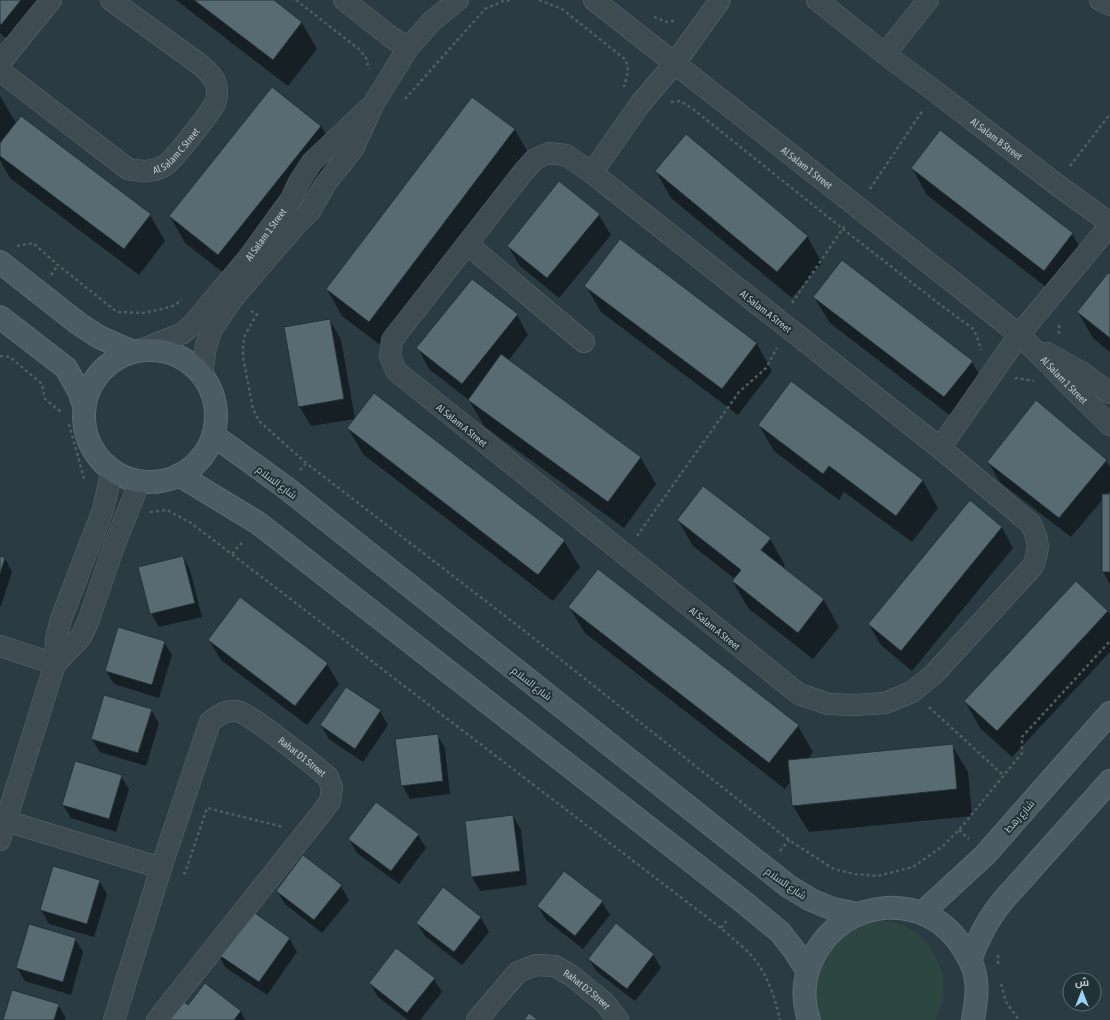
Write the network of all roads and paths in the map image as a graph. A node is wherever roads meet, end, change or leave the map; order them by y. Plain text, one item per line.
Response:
1 (51, 0) edge
2 (111, 0) edge
3 (296, 0) edge
4 (344, 0) edge
5 (458, 0) edge
6 (512, 0) edge
7 (539, 0) edge
8 (594, 0) edge
9 (720, 0) edge
10 (817, 0) edge
11 (928, 0) edge
12 (1100, 0) edge
13 (1110, 5) edge
14 (408, 48) junction
15 (885, 54) junction
16 (0, 63) edge
17 (675, 63) junction
18 (0, 71) edge
19 (368, 74) dead end
20 (403, 101) dead end
21 (374, 103) junction
22 (640, 104) junction
23 (1110, 114) edge
24 (307, 170) junction
25 (592, 173) junction
26 (326, 183) junction
27 (1056, 184) junction
28 (1110, 224) edge
29 (11, 243) dead end
30 (467, 244) junction
31 (0, 262) edge
32 (186, 298) dead end
33 (233, 298) junction
34 (0, 317) edge
35 (779, 322) junction
36 (1019, 335) junction
37 (584, 342) dead end
38 (137, 350) junction
39 (981, 350) dead end
40 (0, 356) edge
41 (202, 375) junction
42 (990, 378) junction
43 (1037, 381) dead end
44 (1110, 393) edge
45 (75, 411) junction
46 (62, 412) dead end
47 (1110, 425) edge
48 (213, 435) junction
49 (940, 448) junction
50 (112, 470) junction
51 (179, 475) junction
52 (140, 481) junction
53 (86, 484) dead end
54 (126, 518) junction
55 (623, 554) junction
56 (68, 598) junction
57 (93, 606) junction
58 (1110, 640) edge
59 (0, 646) edge
60 (55, 664) junction
61 (912, 692) junction
62 (1110, 713) edge
63 (1003, 776) junction
64 (1110, 781) edge
65 (3, 830) edge
66 (306, 833) junction
67 (161, 868) junction
68 (922, 913) junction
69 (858, 914) junction
70 (998, 952) dead end
71 (970, 960) junction
72 (807, 970) junction
73 (999, 973) dead end
74 (999, 980) dead end
75 (807, 1017) edge
76 (114, 1020) edge
77 (157, 1020) edge
78 (477, 1020) edge
79 (618, 1020) edge
80 (780, 1020) edge
81 (973, 1020) edge
82 (1019, 1020) edge

1 - 16 street
2 - 18 street, Al Salam C Street
3 - 19 path
4 - 14 street
5 - 14 street, Al Salam 1 Street
6 - 20 path
7 - 22 path
8 - 17 street, Al Salam 1 Street
9 - 17 street
10 - 15 street, Al Salam B Street
11 - 15 street
12 - 13 street
14 - 21 street, Al Salam 1 Street
15 - 27 street, Al Salam B Street
17 - 22 street
17 - 36 street, Al Salam 1 Street
21 - 24 street, Al Salam 1 Street
21 - 26 street, Al Salam 1 Street
22 - 25 street
22 - 39 path
23 - 27 path
24 - 26 street
24 - 38 street, Al Salam 1 Street
25 - 30 street, Al Salam A Street
25 - 35 street, Al Salam A Street
26 - 33 street, Al Salam 1 Street
27 - 28 street, Al Salam B Street
28 - 36 street, Al Salam B Street
29 - 32 path
30 - 37 street
30 - 55 street, Al Salam A Street
31 - 38 street
33 - 41 street, Al Salam 1 Street
33 - 63 path
34 - 45 street
35 - 49 street, Al Salam A Street
35 - 55 path
36 - 42 street
36 - 44 street, Al Salam 1 Street
36 - 47 street, Al Salam 1 Street
38 - 41 street
38 - 45 street
40 - 46 path
41 - 48 street
42 - 43 path
42 - 49 street
45 - 50 street
45 - 53 path
48 - 51 street
48 - 69 street, شارع السلام
49 - 61 street, Al Salam A Street
50 - 52 street
50 - 56 street
51 - 52 street
51 - 72 street
52 - 54 street
54 - 57 street
54 - 80 path
55 - 61 street, Al Salam A Street
56 - 57 street
56 - 60 street
57 - 60 street
58 - 63 path
59 - 60 street
60 - 65 street
61 - 63 path
62 - 68 street, شارع رهط
64 - 71 street
65 - 67 street
66 - 67 path
66 - 67 street, Rahat D1 Street
66 - 77 street, Rahat D1 Street
67 - 76 street, Rahat D1 Street
68 - 69 street
68 - 71 street
69 - 72 street
70 - 73 path
71 - 81 street
72 - 75 street
74 - 82 path
78 - 79 street, Rahat D2 Street

